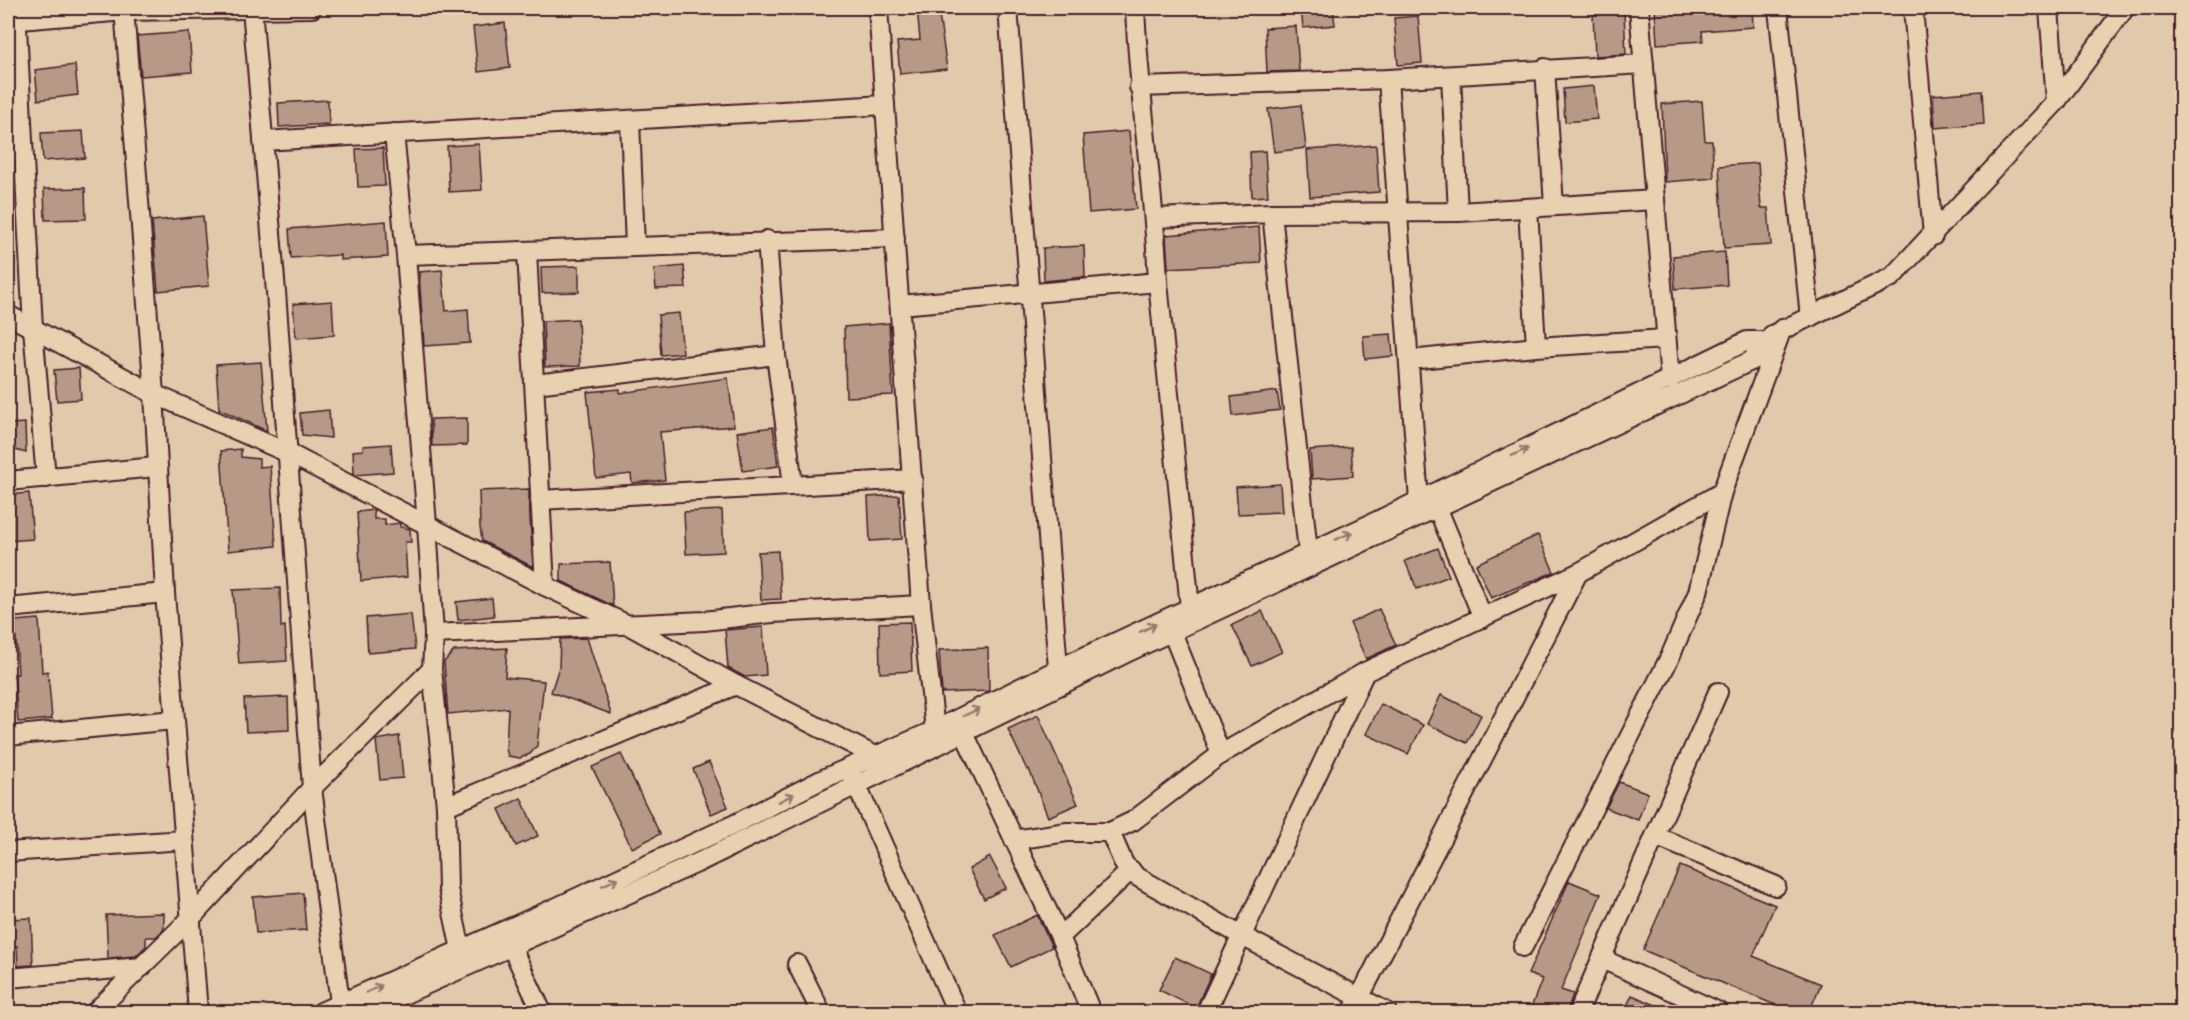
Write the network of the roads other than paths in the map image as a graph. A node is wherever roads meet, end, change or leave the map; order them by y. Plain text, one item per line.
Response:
1 (312, 8) edge
2 (878, 8) edge
3 (1008, 8) edge
4 (1135, 8) edge
5 (1639, 8) edge
6 (1778, 8) edge
7 (1913, 8) edge
8 (2049, 8) edge
9 (2125, 8) edge
10 (124, 9) edge
11 (252, 9) edge
12 (13, 17) edge
13 (1644, 64) junction
14 (1545, 68) junction
15 (1451, 76) junction
16 (1388, 79) junction
17 (1139, 87) junction
18 (2056, 102) junction
19 (885, 105) junction
20 (630, 120) junction
21 (394, 133) junction
22 (263, 141) junction
23 (1655, 200) junction
24 (1554, 207) junction
25 (1528, 208) junction
26 (1458, 212) junction
27 (1272, 213) junction
28 (1397, 214) junction
29 (1155, 218) junction
30 (1933, 236) junction
31 (895, 238) junction
32 (767, 240) junction
33 (635, 247) junction
34 (527, 252) junction
35 (406, 255) junction
36 (1158, 282) junction
37 (1030, 294) junction
38 (900, 305) junction
39 (8, 315) edge
40 (1810, 317) junction
41 (33, 328) junction
42 (1782, 329) junction
43 (1666, 339) junction
44 (1761, 341) junction
45 (1536, 346) junction
46 (776, 355) junction
47 (1410, 360) junction
48 (1670, 380) junction
49 (535, 384) junction
50 (154, 394) junction
51 (286, 452) junction
52 (156, 467) junction
53 (46, 478) junction
54 (913, 479) junction
55 (8, 481) edge
56 (793, 485) junction
57 (1722, 492) junction
58 (540, 500) junction
59 (1419, 501) junction
60 (1437, 507) junction
61 (428, 525) junction
62 (1308, 552) junction
63 (1578, 573) junction
64 (545, 586) junction
65 (165, 593) junction
66 (921, 606) junction
67 (1190, 608) junction
68 (8, 609) edge
69 (1483, 618) junction
70 (628, 625) junction
71 (1172, 632) junction
72 (434, 634) junction
73 (432, 669) junction
74 (1058, 669) junction
75 (1365, 672) junction
76 (736, 685) junction
77 (1718, 692) dead end
78 (174, 720) junction
79 (935, 730) junction
80 (964, 733) junction
81 (8, 736) edge
82 (1221, 754) junction
83 (879, 764) junction
84 (853, 777) junction
85 (312, 788) junction
86 (446, 806) junction
87 (1110, 832) junction
88 (1655, 836) junction
89 (184, 840) junction
90 (1014, 840) junction
91 (8, 852) edge
92 (1131, 870) junction
93 (1776, 886) dead end
94 (191, 918) junction
95 (1242, 936) junction
96 (1060, 937) junction
97 (511, 946) junction
98 (1523, 947) dead end
99 (461, 950) junction
100 (1602, 959) junction
101 (797, 964) dead end
102 (142, 967) junction
103 (8, 978) edge
104 (340, 1004) junction
105 (1356, 1004) edge
106 (95, 1012) edge
107 (198, 1012) edge
108 (321, 1012) edge
109 (365, 1012) edge
110 (542, 1012) edge
111 (821, 1012) edge
112 (955, 1012) edge
113 (1091, 1012) edge
114 (1206, 1012) edge
115 (1387, 1012) edge
116 (1578, 1012) edge
117 (1719, 1012) edge

1 - 11 street
2 - 19 street
3 - 37 street
4 - 17 street
5 - 13 street
6 - 40 street
7 - 30 street
8 - 18 street
9 - 18 street
10 - 11 street
10 - 12 street
10 - 50 street
11 - 22 street
12 - 41 street
13 - 14 street
13 - 23 street
14 - 15 street
14 - 24 street
15 - 16 street
15 - 26 street
16 - 17 street
16 - 28 street
17 - 29 street
18 - 30 street
19 - 20 street
19 - 31 street
20 - 21 street
20 - 33 street
21 - 22 street
21 - 35 street
22 - 51 street
23 - 24 street
23 - 43 street
24 - 25 street
25 - 26 street
25 - 45 street
26 - 28 street
27 - 28 street
27 - 29 street
27 - 62 street
28 - 47 street
29 - 36 street
30 - 40 street
31 - 32 street
31 - 38 street
32 - 33 street
32 - 46 street
33 - 34 street
34 - 35 street
34 - 49 street
35 - 61 street
36 - 37 street
36 - 67 street
37 - 38 street
37 - 74 street
38 - 54 street
39 - 41 street
40 - 42 street
41 - 50 street
41 - 53 street
42 - 44 street
42 - 57 street
43 - 45 street
43 - 48 street
44 - 48 street
44 - 60 street
45 - 47 street
46 - 49 street
46 - 56 street
47 - 59 street
59 -> 48 street
49 - 58 street
50 - 51 street
50 - 52 street
51 - 61 street
51 - 85 street
52 - 53 street
52 - 65 street
53 - 55 street
54 - 56 street
54 - 66 street
56 - 58 street
57 - 63 street
57 - 98 street
58 - 64 street
62 -> 59 street
60 - 69 street
60 - 71 street
61 - 64 street
61 - 72 street
62 - 67 street
63 - 69 street
63 - 105 street
64 - 70 street
65 - 68 street
65 - 78 street
66 - 70 street
66 - 79 street
74 -> 67 street
69 - 75 street
70 - 72 street
70 - 76 street
71 - 80 street
71 - 82 street
72 - 73 street
73 - 85 street
73 - 86 street
79 -> 74 street
75 - 82 street
75 - 95 street
76 - 83 street
76 - 86 street
77 - 88 street
78 - 81 street
78 - 89 street
79 - 83 street
80 - 83 street
80 - 90 street
82 - 87 street
83 - 84 street
84 - 97 street
99 -> 84 street
84 - 112 street
85 - 94 street
85 - 104 street
86 - 99 street
87 - 90 street
87 - 92 street
88 - 93 street
88 - 100 street
89 - 91 street
89 - 94 street
90 - 96 street
92 - 95 street
92 - 96 street
94 - 102 street
94 - 107 street
95 - 105 street
95 - 114 street
96 - 113 street
97 - 109 street
97 - 110 street
104 -> 99 street
100 - 116 street
100 - 117 street
101 - 111 street
102 - 103 street
102 - 106 street
104 - 108 street
105 - 115 street

